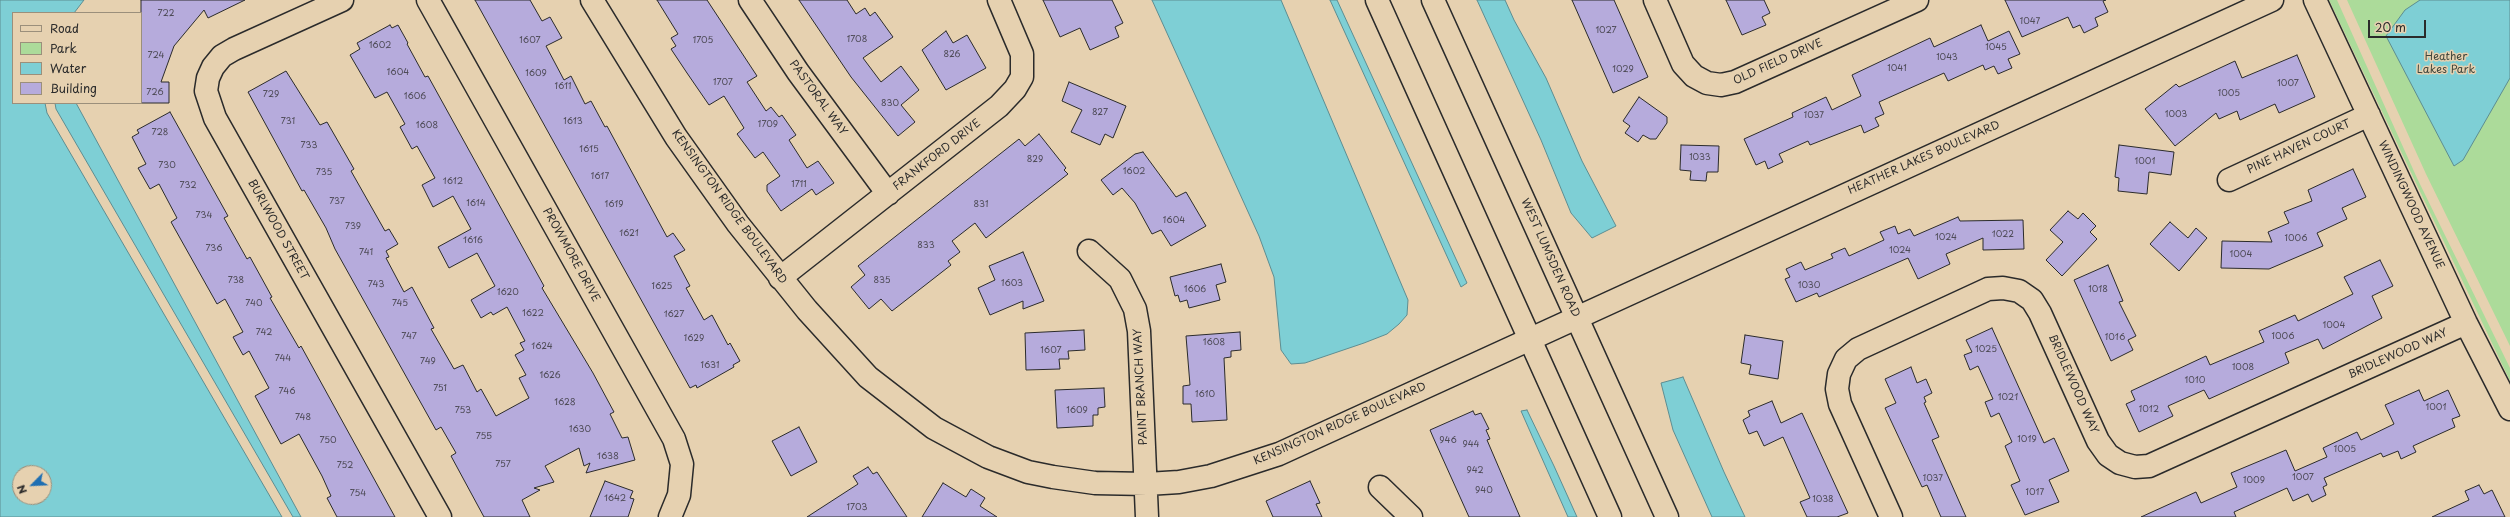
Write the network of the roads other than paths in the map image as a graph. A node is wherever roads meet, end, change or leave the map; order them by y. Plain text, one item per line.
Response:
1 (342, 0) edge
2 (428, 0) edge
3 (592, 0) edge
4 (750, 0) edge
5 (999, 0) edge
6 (1377, 0) edge
7 (1433, 0) edge
8 (1655, 0) edge
9 (1917, 0) edge
10 (2272, 0) edge
11 (2316, 0) edge
12 (2368, 115) junction
13 (2230, 180) dead end
14 (888, 194) junction
15 (1089, 251) dead end
16 (780, 278) junction
17 (1577, 317) junction
18 (2466, 323) junction
19 (1529, 338) junction
20 (2510, 409) edge
21 (1146, 484) junction
22 (1380, 487) dead end
23 (440, 517) edge
24 (670, 517) edge
25 (1147, 517) edge
26 (1411, 517) edge
27 (1610, 517) edge
28 (1667, 517) edge
29 (1891, 517) edge

1 - 23 street, BURLWOOD STREET
2 - 24 street, PROWMORE DRIVE
3 - 16 street, KENSINGTON RIDGE BOULEVARD
4 - 14 street, PASTORAL WAY
5 - 14 street, FRANKFORD DRIVE
6 - 19 street
7 - 17 street, WEST LUMSDEN ROAD
8 - 9 street, OLD FIELD DRIVE
10 - 17 street, HEATHER LAKES BOULEVARD
11 - 12 street, WINDINGWOOD AVENUE
12 - 13 street, PINE HAVEN COURT
12 - 18 street, WINDINGWOOD AVENUE
14 - 16 street, FRANKFORD DRIVE
15 - 21 street, PAINT BRANCH WAY
16 - 21 street, KENSINGTON RIDGE BOULEVARD
17 - 19 street, KENSINGTON RIDGE BOULEVARD
17 - 28 street, WEST LUMSDEN ROAD
18 - 20 street, WINDINGWOOD AVENUE
18 - 29 street, BRIDLEWOOD WAY
19 - 21 street, KENSINGTON RIDGE BOULEVARD
19 - 27 street
21 - 25 street, PAINT BRANCH WAY
22 - 26 street

